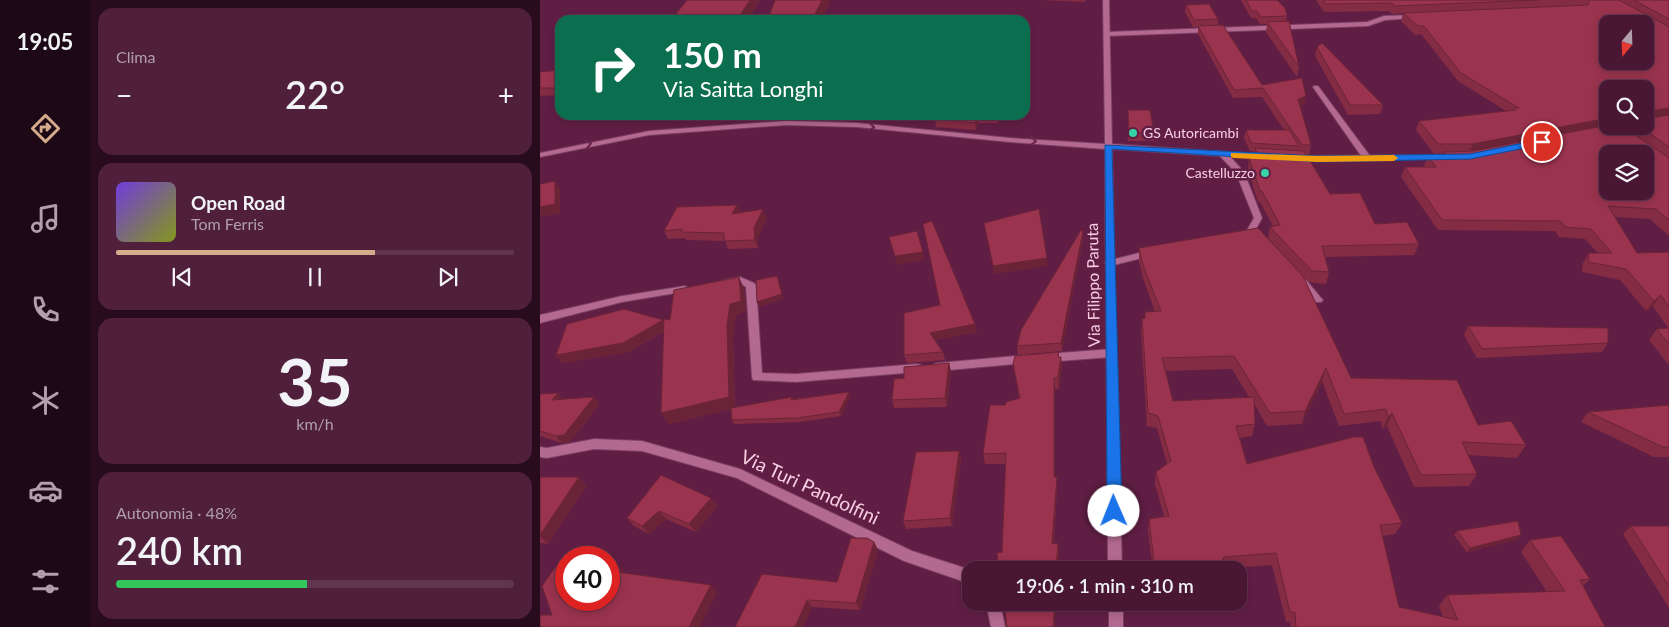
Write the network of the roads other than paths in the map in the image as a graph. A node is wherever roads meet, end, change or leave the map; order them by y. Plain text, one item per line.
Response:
1 (1106, 0) edge
2 (1424, 16) edge
3 (1107, 34) junction
4 (1316, 87) dead end
5 (1108, 146) junction
6 (1223, 154) junction
7 (540, 155) edge
8 (1274, 157) edge
9 (1451, 157) edge
10 (1292, 158) edge
11 (1367, 158) junction
12 (1230, 237) edge
13 (1164, 250) edge
14 (1110, 263) junction
15 (1294, 273) edge
16 (713, 284) edge
17 (695, 287) edge
18 (1318, 300) dead end
19 (540, 319) edge
20 (1112, 353) junction
21 (540, 452) edge
22 (1115, 561) edge
23 (962, 574) edge
24 (995, 611) edge
25 (1116, 611) edge
26 (998, 627) edge
27 (1116, 627) edge

1 - 3 street, Via Filippo Paruta
2 - 3 street
3 - 5 street, Via Filippo Paruta
4 - 11 street
5 - 6 street
7 -> 5 street
5 - 14 street, Via Filippo Paruta
6 - 8 street
6 - 12 street
9 - 11 street
10 - 11 street
13 - 14 street
14 - 20 street, Via Filippo Paruta
15 - 18 street
16 - 20 street
17 - 19 street
20 - 22 street, Via Filippo Paruta
21 - 23 street, Via Turi Pandolfini
24 - 26 street
25 - 27 street

